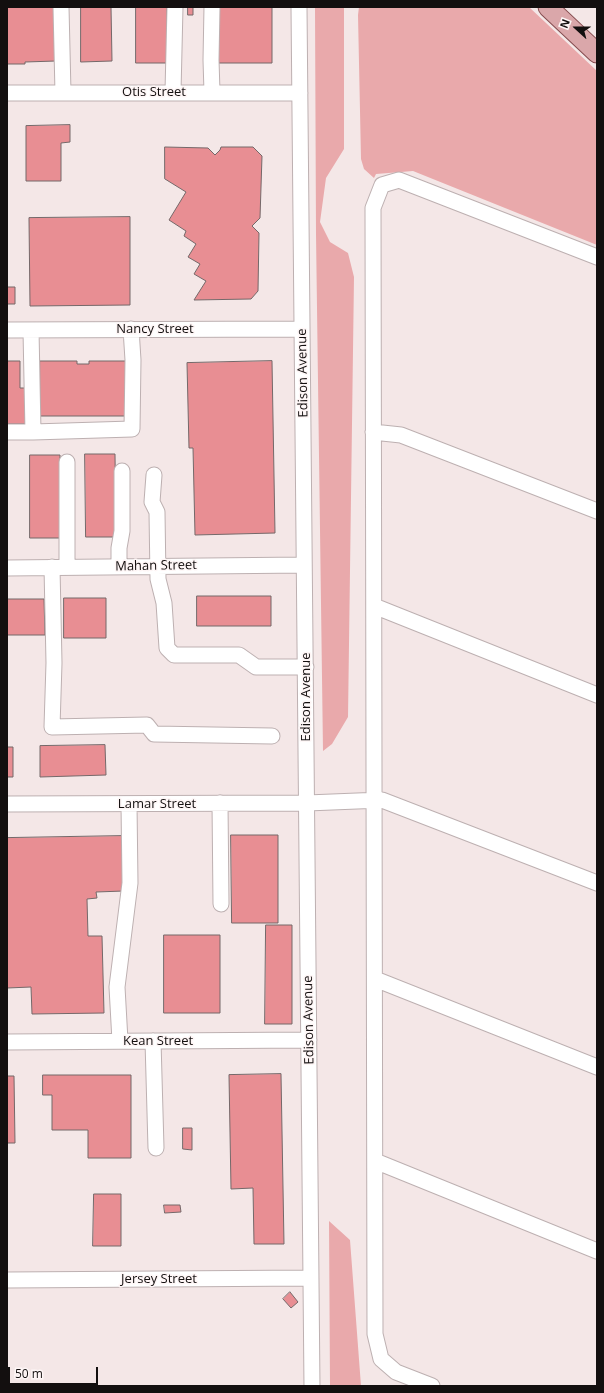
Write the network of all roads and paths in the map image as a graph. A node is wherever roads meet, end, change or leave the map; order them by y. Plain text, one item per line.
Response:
1 (61, 7) edge
2 (175, 7) edge
3 (212, 7) edge
4 (299, 7) edge
5 (548, 7) edge
6 (597, 53) edge
7 (173, 92) junction
8 (212, 92) junction
9 (7, 93) edge
10 (62, 93) junction
11 (300, 93) junction
12 (597, 257) edge
13 (302, 328) junction
14 (131, 329) junction
15 (7, 330) edge
16 (31, 330) junction
17 (7, 432) edge
18 (33, 432) junction
19 (374, 432) junction
20 (67, 462) dead end
21 (122, 471) dead end
22 (154, 475) dead end
23 (597, 511) edge
24 (158, 566) junction
25 (304, 566) junction
26 (60, 567) junction
27 (119, 567) junction
28 (7, 568) edge
29 (374, 606) junction
30 (306, 667) junction
31 (597, 695) edge
32 (272, 736) dead end
33 (375, 800) junction
34 (307, 802) junction
35 (220, 803) junction
36 (7, 804) edge
37 (129, 804) junction
38 (597, 883) edge
39 (221, 904) dead end
40 (375, 979) junction
41 (309, 1040) junction
42 (120, 1041) junction
43 (153, 1041) junction
44 (7, 1042) edge
45 (597, 1067) edge
46 (156, 1148) dead end
47 (374, 1162) junction
48 (597, 1250) edge
49 (312, 1278) junction
50 (7, 1280) edge
51 (312, 1386) edge
52 (432, 1386) edge

1 - 10 street
2 - 7 street
3 - 8 street
4 - 11 street, Edison Avenue
5 - 6 main road
7 - 8 street, Otis Street
7 - 10 street, Otis Street
8 - 11 street, Otis Street
9 - 10 street, Otis Street
11 - 13 street, Edison Avenue
12 - 19 street
13 - 14 street, Nancy Street
13 - 25 street, Edison Avenue
14 - 16 street, Nancy Street
14 - 18 street
15 - 16 street, Nancy Street
16 - 18 street
17 - 18 street
19 - 23 street
19 - 29 street
20 - 26 street
21 - 27 street
22 - 24 street
24 - 25 street, Mahan Street
24 - 27 street, Mahan Street
24 - 30 street
25 - 30 street, Edison Avenue
26 - 27 street, Mahan Street
26 - 28 street, Mahan Street
26 - 32 street
29 - 31 street
29 - 33 street
30 - 34 street, Edison Avenue
33 - 34 street, Lamar Street
33 - 38 street, Lamar Street
33 - 40 street
34 - 35 street, Lamar Street
34 - 41 street, Edison Avenue
35 - 37 street, Lamar Street
35 - 39 street
36 - 37 street, Lamar Street
37 - 42 street
40 - 45 street
40 - 47 street
41 - 43 street, Kean Street
41 - 49 street, Edison Avenue
42 - 43 street, Kean Street
42 - 44 street, Kean Street
43 - 46 street
47 - 48 street
47 - 52 street
49 - 50 street, Jersey Street
49 - 51 street, Edison Avenue

